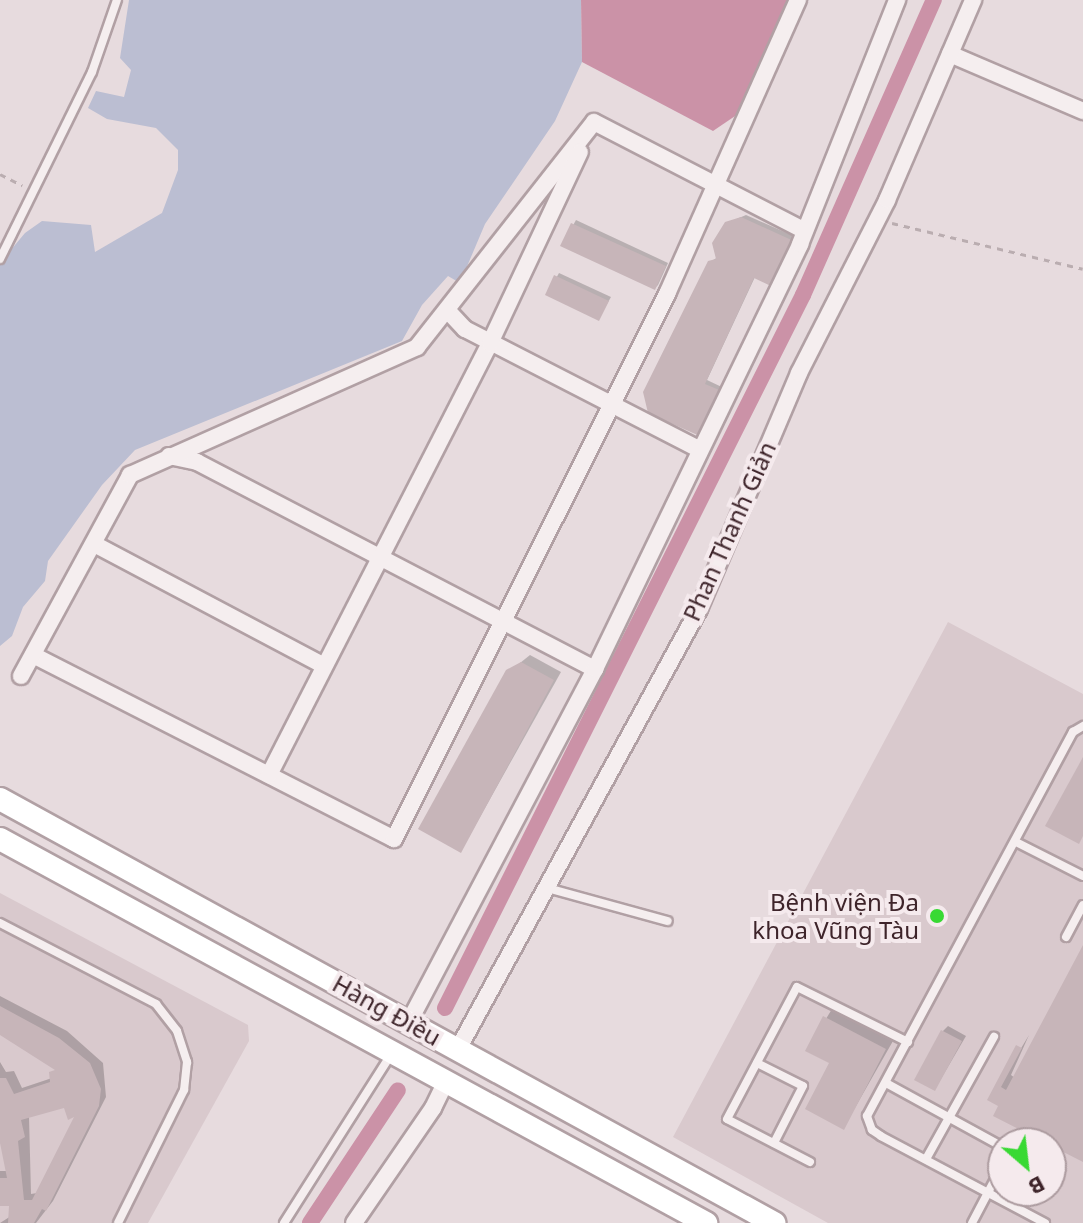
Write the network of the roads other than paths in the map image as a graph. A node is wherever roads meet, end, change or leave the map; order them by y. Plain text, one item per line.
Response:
1 (117, 0) edge
2 (798, 0) edge
3 (897, 0) edge
4 (973, 0) edge
5 (950, 54) junction
6 (1083, 111) edge
7 (594, 122) junction
8 (715, 185) junction
9 (805, 231) junction
10 (0, 259) edge
11 (448, 311) junction
12 (490, 343) junction
13 (613, 405) junction
14 (700, 450) junction
15 (169, 456) junction
16 (96, 545) junction
17 (380, 558) junction
18 (503, 622) junction
19 (33, 655) junction
20 (323, 665) junction
21 (595, 669) junction
22 (21, 676) dead end
23 (1083, 726) edge
24 (269, 775) junction
25 (0, 799) edge
26 (0, 839) edge
27 (1016, 842) junction
28 (1083, 876) edge
29 (547, 888) junction
30 (1083, 905) edge
31 (668, 921) dead end
32 (0, 923) edge
33 (1066, 937) dead end
34 (409, 1022) junction
35 (994, 1037) dead end
36 (908, 1042) junction
37 (458, 1049) junction
38 (392, 1052) junction
39 (757, 1063) junction
40 (445, 1083) junction
41 (886, 1083) junction
42 (950, 1117) junction
43 (987, 1138) edge
44 (774, 1143) junction
45 (926, 1159) junction
46 (810, 1162) dead end
47 (706, 1186) junction
48 (987, 1191) edge
49 (987, 1194) edge
50 (1016, 1207) edge
51 (698, 1219) edge
52 (357, 1222) edge
53 (118, 1223) edge
54 (284, 1223) edge
55 (774, 1223) edge
56 (972, 1223) edge
57 (1045, 1223) edge

1 - 10 lane
2 - 8 street
3 - 9 street
4 - 5 street, Phan Thanh Giản
5 - 6 street
5 - 29 street, Phan Thanh Giản
7 - 8 street
7 - 11 street
7 - 12 street
8 - 9 street
8 - 13 street
9 - 14 street
11 - 12 street
11 - 15 street
12 - 13 street
12 - 17 street
13 - 14 street
13 - 18 street
14 - 21 street
15 - 16 street
15 - 17 street
16 - 19 street
16 - 20 street
17 - 18 street
17 - 20 street
18 - 21 street
18 - 24 street
19 - 22 street
19 - 24 street
20 - 24 street
21 - 34 street
23 - 27 lane
25 - 34 main road, Hàng Điều
26 - 38 main road, Hàng Điều
27 - 28 lane
27 - 36 lane
29 - 31 lane
29 - 37 street, Phan Thanh Giản
30 - 33 lane
32 - 53 lane
34 - 37 main road, Hàng Điều
35 - 42 lane
36 - 39 lane
36 - 41 lane
37 - 47 main road, Hàng Điều
38 - 40 main road, Hàng Điều
38 - 54 lane
39 - 44 lane
39 - 44 lane
40 - 51 main road, Hàng Điều
40 - 52 street
41 - 42 lane
41 - 45 lane
42 - 43 lane
42 - 45 lane
44 - 46 lane
45 - 48 lane
47 - 51 main road
47 - 55 main road, Hàng Điều
49 - 56 lane
50 - 57 lane

